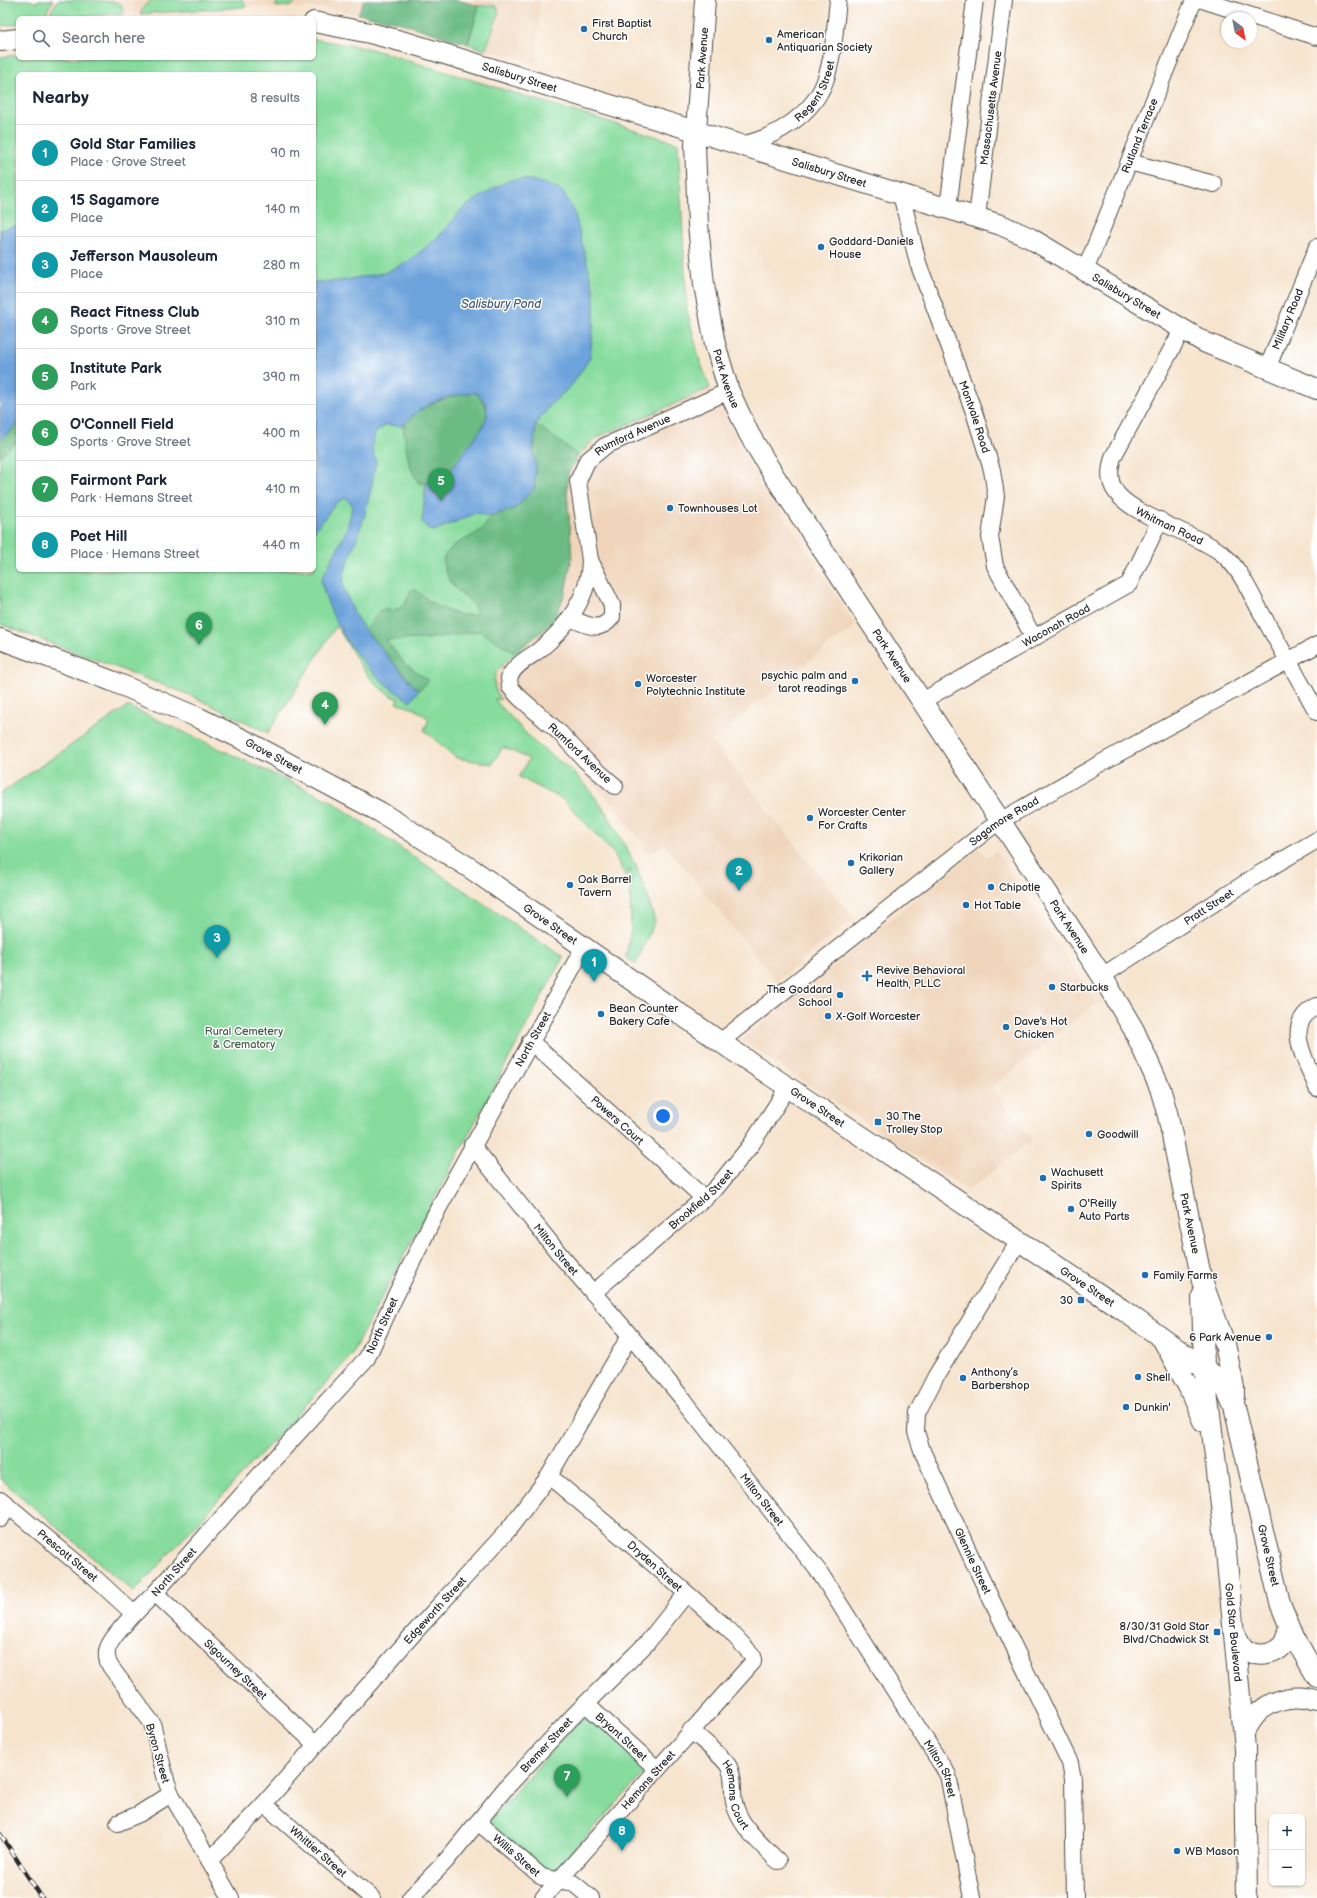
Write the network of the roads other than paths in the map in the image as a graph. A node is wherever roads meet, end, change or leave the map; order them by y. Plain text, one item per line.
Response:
1 (705, 0) edge
2 (838, 0) edge
3 (975, 0) edge
4 (1004, 0) edge
5 (1194, 0) edge
6 (1202, 0) edge
7 (316, 22) edge
8 (1317, 37) edge
9 (16, 39) edge
10 (0, 41) edge
11 (696, 132) junction
12 (740, 145) junction
13 (1129, 162) junction
14 (1214, 184) dead end
15 (901, 194) junction
16 (948, 208) junction
17 (977, 216) junction
18 (1317, 247) edge
19 (1085, 272) junction
20 (1182, 330) junction
21 (1267, 369) junction
22 (1317, 389) edge
23 (729, 391) junction
24 (1160, 520) junction
25 (590, 560) junction
26 (570, 618) junction
27 (1034, 638) junction
28 (0, 639) edge
29 (1317, 645) edge
30 (1288, 661) junction
31 (922, 701) junction
32 (1317, 712) edge
33 (615, 786) dead end
34 (1000, 821) junction
35 (1317, 840) edge
36 (584, 946) junction
37 (1102, 976) junction
38 (1317, 1006) edge
39 (530, 1042) junction
40 (720, 1042) junction
41 (788, 1087) junction
42 (1317, 1088) edge
43 (472, 1145) junction
44 (705, 1199) junction
45 (1019, 1241) junction
46 (1202, 1281) junction
47 (593, 1293) junction
48 (629, 1337) junction
49 (1163, 1340) junction
50 (1204, 1367) junction
51 (1234, 1407) junction
52 (549, 1476) junction
53 (1218, 1479) junction
54 (3, 1509) edge
55 (155, 1593) junction
56 (686, 1594) junction
57 (134, 1614) junction
58 (1289, 1626) junction
59 (1234, 1632) junction
60 (107, 1652) joint
61 (753, 1662) joint
62 (1317, 1677) edge
63 (1317, 1701) edge
64 (586, 1704) junction
65 (691, 1730) junction
66 (1244, 1732) junction
67 (316, 1744) junction
68 (656, 1769) junction
69 (171, 1794) junction
70 (264, 1804) junction
71 (478, 1822) junction
72 (118, 1823) dead end
73 (210, 1860) junction
74 (778, 1861) dead end
75 (558, 1881) junction
76 (231, 1898) edge
77 (372, 1898) edge
78 (410, 1898) edge
79 (542, 1898) edge
80 (590, 1898) edge
81 (972, 1898) edge
82 (1075, 1898) edge
83 (1247, 1898) edge

1 - 11 main road, Park Avenue
2 - 12 street, Regent Street
3 - 16 street
4 - 17 street, Massachusetts Avenue
5 - 13 street, Rutland Terrace
6 - 8 street
7 - 11 main road, Salisbury Street
9 - 10 main road
11 - 12 main road, Salisbury Street
11 - 23 main road, Park Avenue
12 - 15 main road, Salisbury Street
13 - 14 street
13 - 19 street, Rutland Terrace
15 - 16 main road, Salisbury Street
15 - 27 street, Montvale Road
16 - 17 main road, Salisbury Street
17 - 19 main road, Salisbury Street
18 - 21 street, Military Road
19 - 20 main road, Salisbury Street
20 - 21 main road, Salisbury Street
20 - 24 street, Whitman Road
21 - 22 main road, Salisbury Street
23 - 25 street, Rumford Avenue
23 - 31 main road, Park Avenue
24 - 27 street, Waconah Road
24 - 30 street, Whitman Road
25 - 26 street, Rumford Avenue
25 - 26 street, Rumford Avenue
26 - 33 street, Rumford Avenue
27 - 31 street, Waconah Road
28 - 36 main road, Grove Street
29 - 30 street, Sagamore Road
30 - 32 street, Whitman Road
30 - 34 street, Sagamore Road
31 - 34 main road, Park Avenue
34 - 37 main road, Park Avenue
34 - 40 street, Sagamore Road
35 - 37 street, Pratt Street
36 - 39 street, North Street
36 - 40 main road, Grove Street
37 - 46 main road, Park Avenue
38 - 42 street
39 - 43 street, North Street
39 - 44 street, Powers Court
40 - 41 main road, Grove Street
41 - 44 street, Brookfield Street
41 - 45 main road, Grove Street
43 - 47 street, Milton Street
43 - 55 street, North Street
44 - 47 street, Brookfield Street
45 - 49 main road, Grove Street
45 - 82 street, Glennie Street
46 - 50 main road, Park Avenue
46 - 51 main road, Park Avenue
47 - 48 street, Milton Street
48 - 52 street, Edgeworth Street
48 - 81 street, Milton Street
49 - 50 main road, Grove Street
49 - 53 main road, Grove Street
50 - 51 main road, Grove Street
50 - 53 main road, Gold Star Boulevard
51 - 58 main road, Grove Street
52 - 56 street, Dryden Street
52 - 67 street, Edgeworth Street
53 - 59 main road, Gold Star Boulevard
54 - 57 street, Prescott Street
55 - 57 street, North Street
55 - 67 street, Sigourney Street
56 - 61 street, Dryden Street
56 - 64 street, Bremer Street
57 - 60 street, North Street
58 - 59 main road
58 - 62 main road, Grove Street
59 - 66 main road, Gold Star Boulevard
60 - 69 street, Byron Street
61 - 65 street, Hemans Street
63 - 66 main road
64 - 68 street, Bryant Street
64 - 71 street, Bremer Street
65 - 68 street, Hemans Street
65 - 74 street, Hemans Court
66 - 83 main road, Gold Star Boulevard
67 - 70 street, Edgeworth Street
68 - 75 street, Hemans Street
69 - 72 street
69 - 73 street, Byron Street
70 - 73 street, Edgeworth Street
70 - 77 street, Whittier Street
71 - 75 street, Willis Street
71 - 78 street, Bremer Street
73 - 76 street, Byron Street
75 - 79 street, Hemans Street
75 - 80 street, Willis Street

